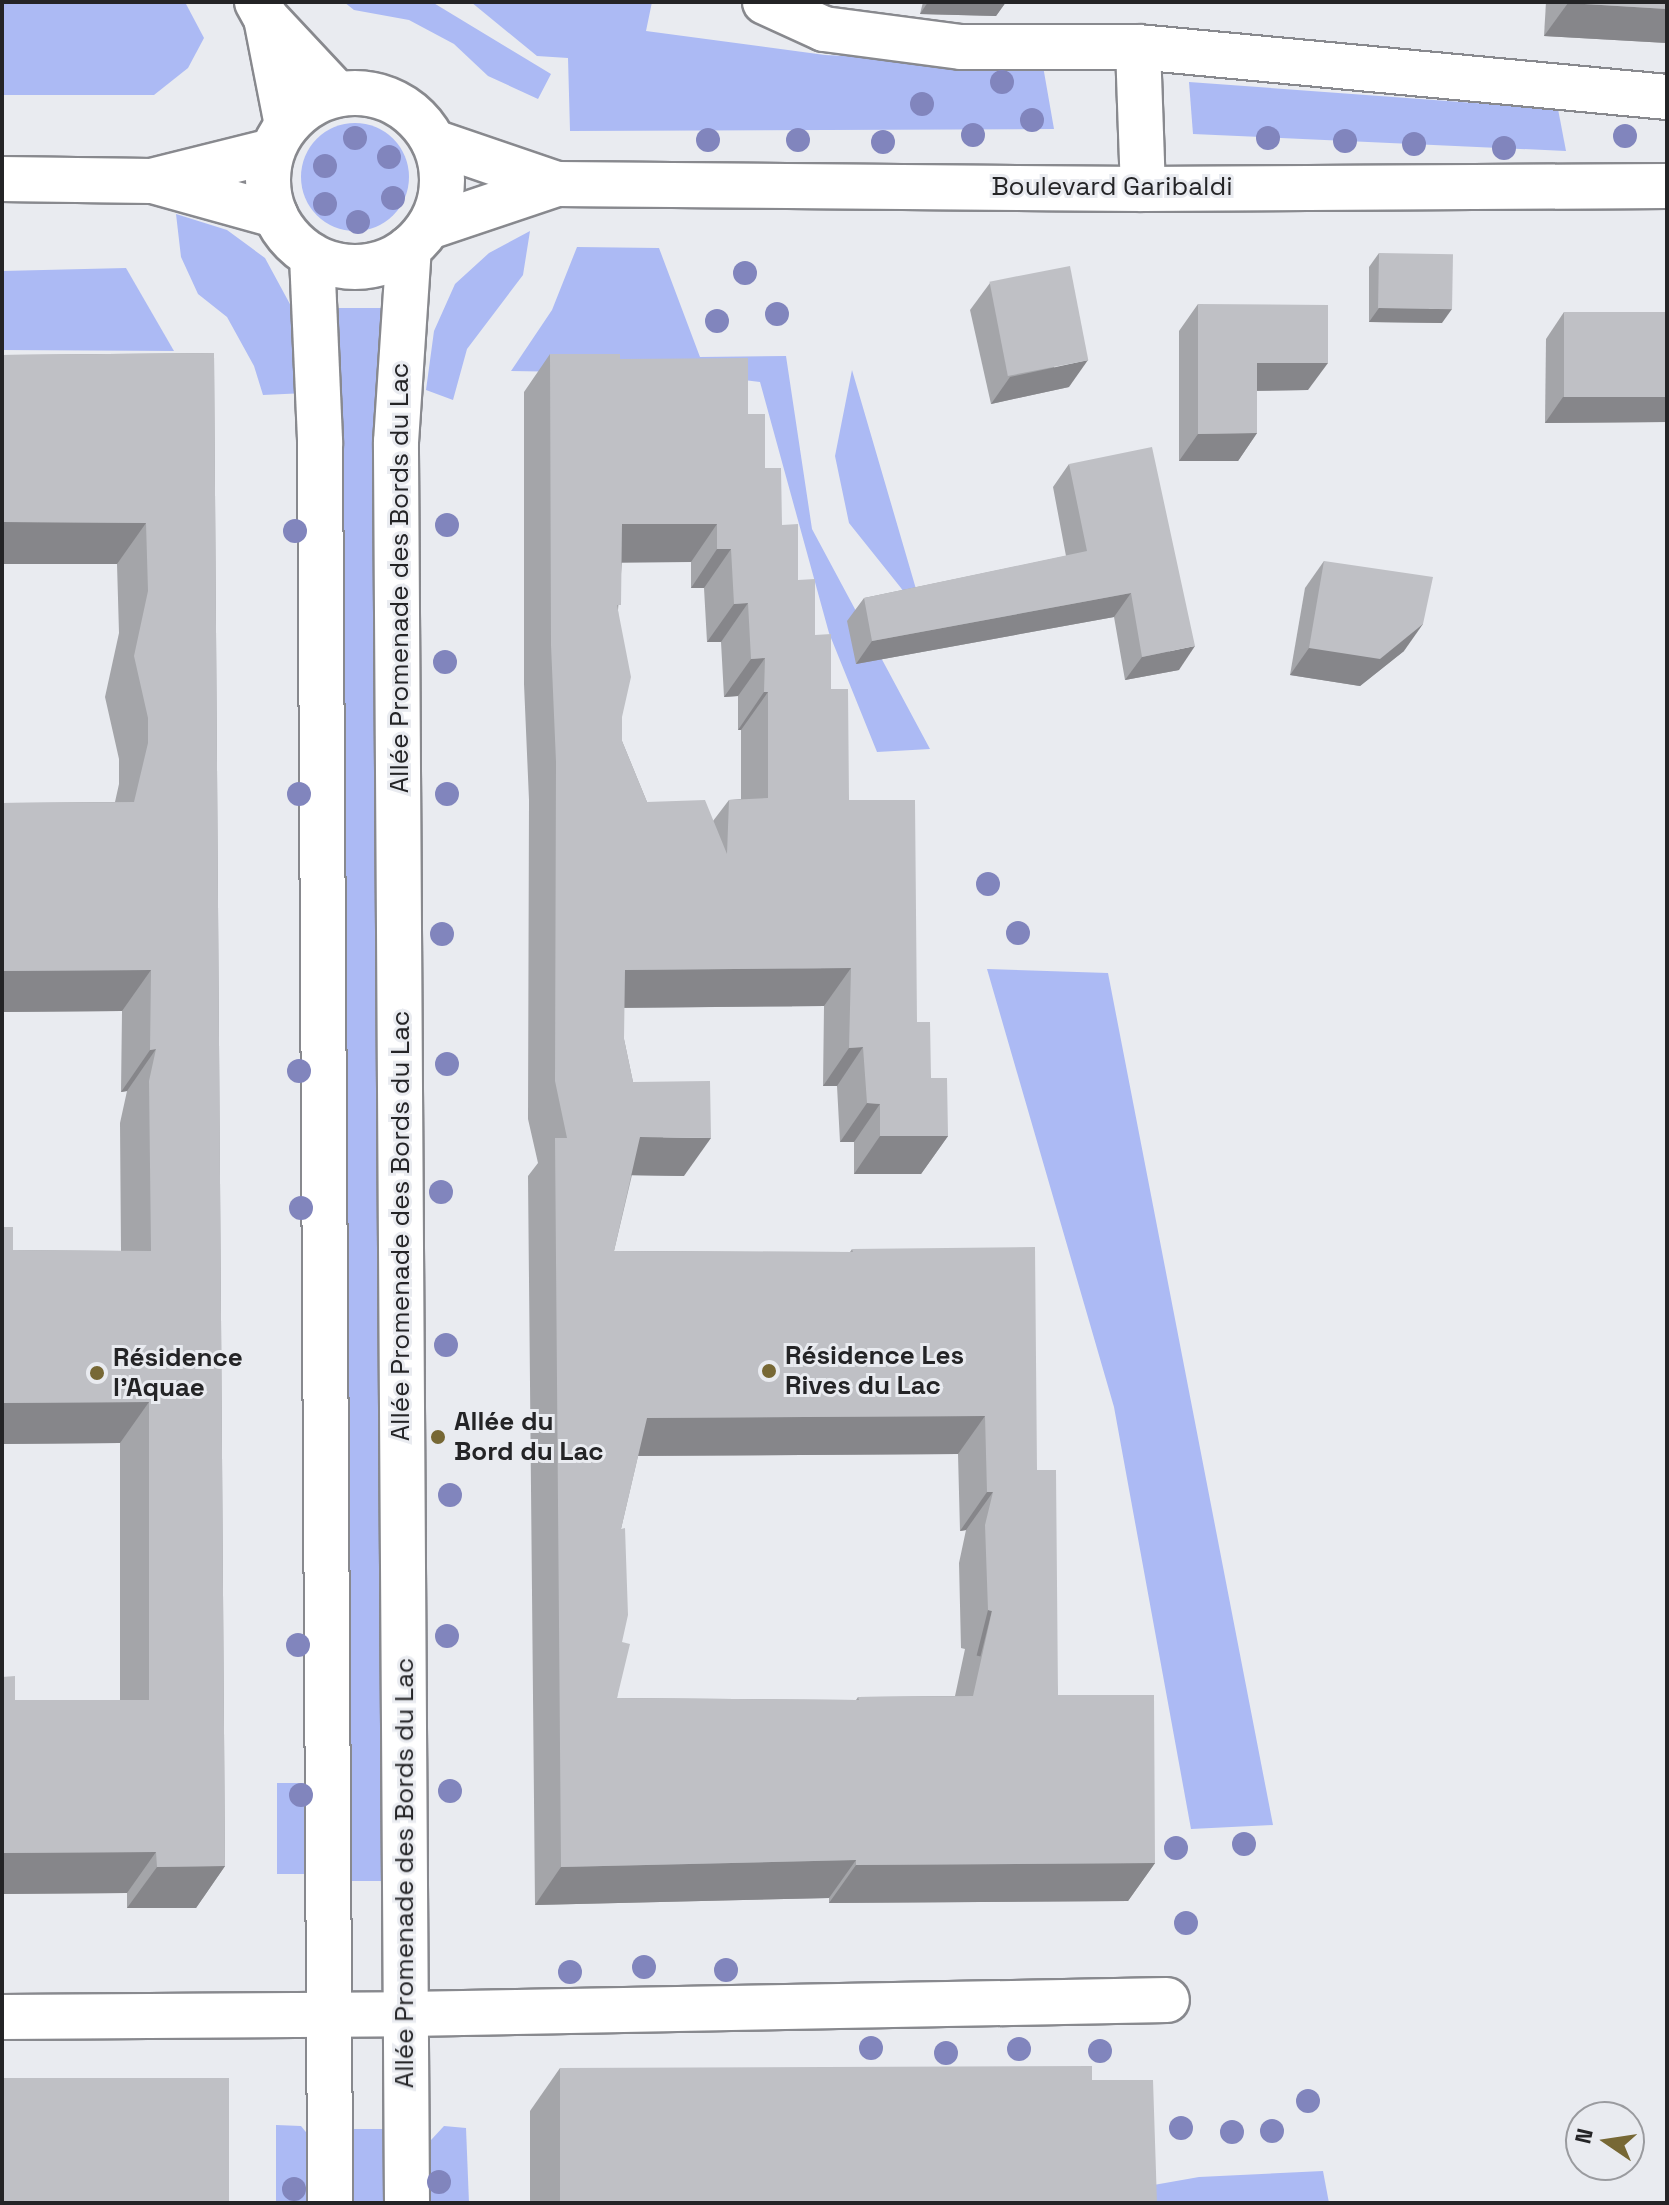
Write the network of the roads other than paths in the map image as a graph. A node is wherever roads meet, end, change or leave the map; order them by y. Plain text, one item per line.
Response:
1 (765, 2) edge
2 (262, 10) edge
3 (1138, 47) junction
4 (337, 94) junction
5 (1667, 97) edge
6 (280, 138) junction
7 (434, 142) junction
8 (2, 179) edge
9 (151, 181) junction
10 (557, 184) junction
11 (1667, 186) edge
12 (1143, 189) junction
13 (275, 215) junction
14 (419, 238) junction
15 (312, 256) junction
16 (1167, 2000) dead end
17 (406, 2014) junction
18 (329, 2015) junction
19 (2, 2017) edge
20 (330, 2203) edge
21 (407, 2203) edge

1 - 3 street
2 - 4 street
2 - 6 street
3 - 5 street
3 - 12 street
4 - 6 street
4 - 7 street
6 - 9 street
6 - 13 street
7 - 10 street, Boulevard Garibaldi
7 - 14 street
8 - 9 street
9 - 13 street
10 - 12 street, Boulevard Garibaldi
10 - 14 street, Boulevard Garibaldi
11 - 12 street, Boulevard Garibaldi
13 - 15 street
14 - 15 street
14 - 17 street, Allée Promenade des Bords du Lac
15 - 18 street
16 - 17 street
17 - 18 street
17 - 21 street, Allée Promenade des Bords du Lac
18 - 19 street
18 - 20 street

